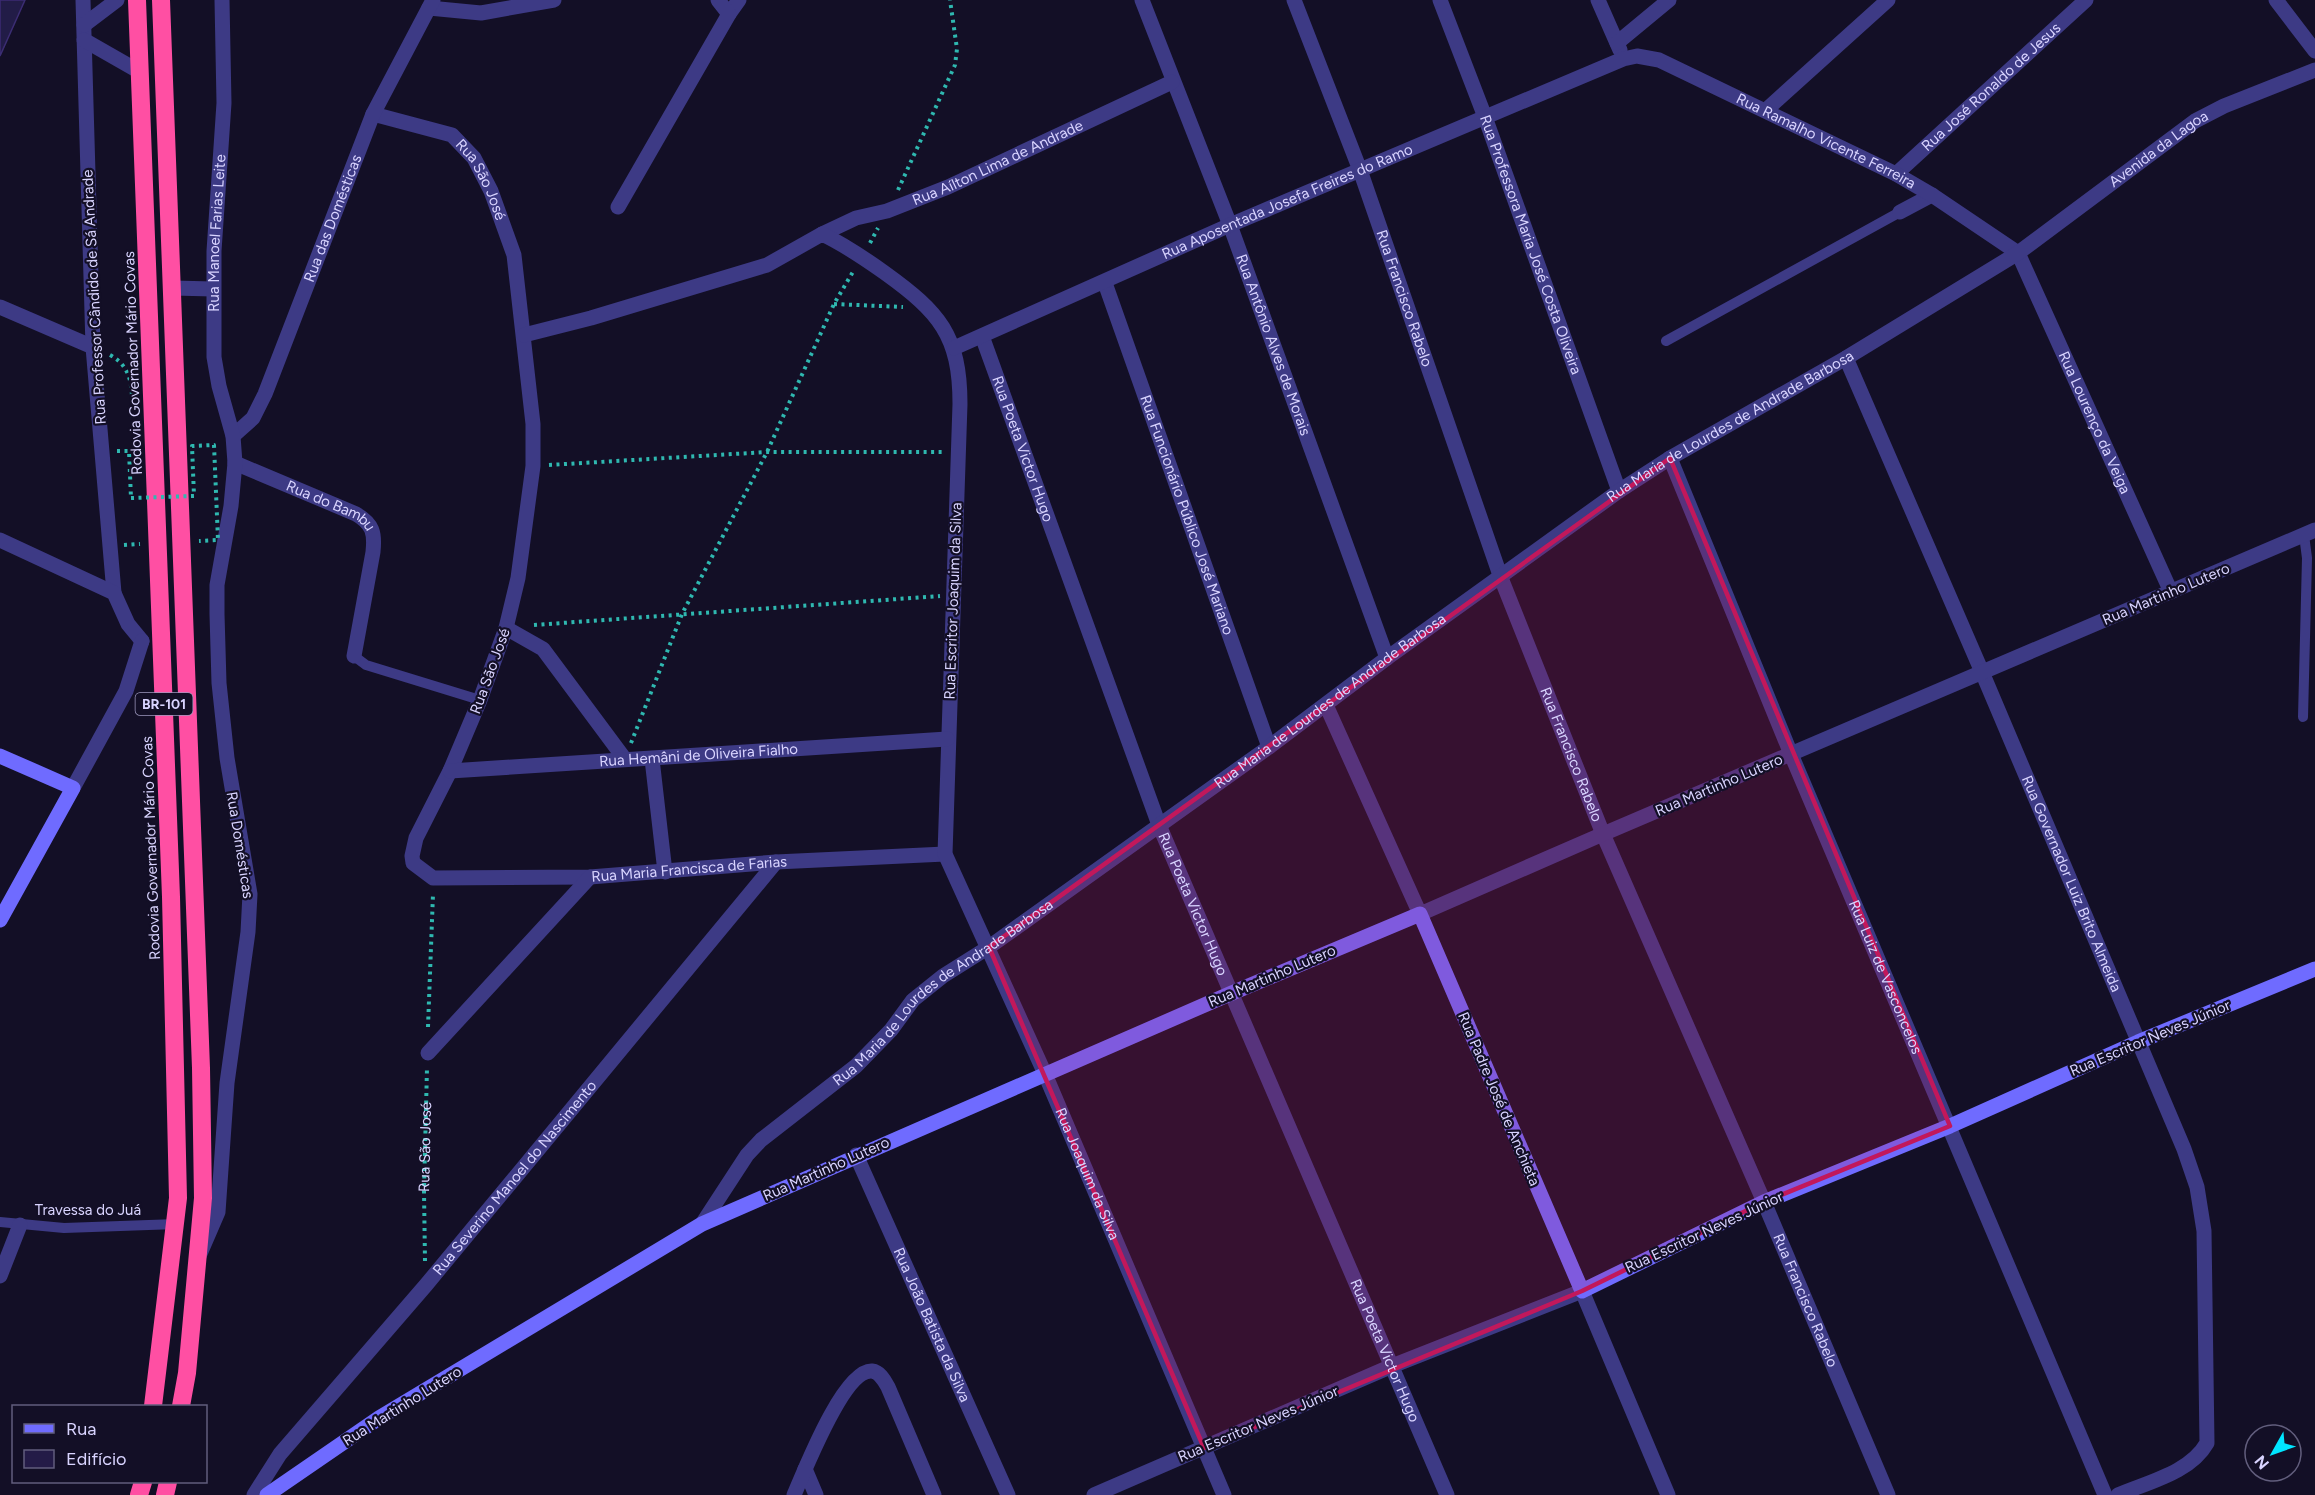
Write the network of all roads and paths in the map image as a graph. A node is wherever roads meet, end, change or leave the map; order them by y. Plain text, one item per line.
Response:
1 (83, 0) edge
2 (117, 0) edge
3 (137, 0) edge
4 (161, 0) edge
5 (222, 0) edge
6 (554, 0) edge
7 (718, 0) edge
8 (739, 0) edge
9 (950, 0) edge
10 (1142, 0) edge
11 (1294, 0) edge
12 (1440, 0) edge
13 (1598, 0) edge
14 (1669, 0) edge
15 (1888, 0) edge
16 (2086, 0) edge
17 (2276, 0) edge
18 (427, 3) edge
19 (729, 14) junction
20 (84, 32) junction
21 (1617, 43) junction
22 (2315, 51) edge
23 (1623, 59) junction
24 (2315, 70) edge
25 (140, 72) junction
26 (1172, 82) junction
27 (1766, 110) junction
28 (373, 114) junction
29 (1485, 117) junction
30 (1360, 170) junction
31 (1896, 174) junction
32 (1932, 195) junction
33 (618, 207) dead end
34 (887, 211) junction
35 (1900, 212) joint
36 (1230, 225) junction
37 (822, 234) junction
38 (2018, 253) junction
39 (862, 257) junction
40 (1105, 283) junction
41 (173, 288) junction
42 (213, 289) junction
43 (834, 304) junction
44 (0, 307) edge
45 (931, 309) junction
46 (524, 335) junction
47 (982, 336) junction
48 (1666, 341) dead end
49 (93, 347) junction
50 (954, 348) junction
51 (1846, 358) junction
52 (130, 375) dead end
53 (233, 436) junction
54 (767, 452) junction
55 (958, 452) junction
56 (1670, 458) junction
57 (235, 463) junction
58 (533, 466) junction
59 (1619, 491) junction
60 (131, 498) dead end
61 (2310, 533) edge
62 (0, 540) edge
63 (199, 541) dead end
64 (1501, 578) junction
65 (2171, 592) junction
66 (114, 593) junction
67 (956, 595) junction
68 (682, 614) junction
69 (506, 628) junction
70 (142, 641) junction
71 (162, 642) junction
72 (354, 656) joint
73 (1387, 658) junction
74 (1982, 672) junction
75 (480, 700) junction
76 (1326, 705) junction
77 (2303, 717) dead end
78 (947, 740) junction
79 (1269, 747) junction
80 (1791, 754) junction
81 (0, 756) edge
82 (624, 759) junction
83 (652, 759) junction
84 (450, 771) junction
85 (73, 789) junction
86 (1159, 825) junction
87 (1603, 834) junction
88 (945, 854) junction
89 (776, 862) junction
90 (665, 872) junction
91 (590, 877) junction
92 (433, 878) junction
93 (1420, 914) junction
94 (0, 920) edge
95 (989, 947) junction
96 (2315, 969) edge
97 (1232, 993) junction
98 (2138, 1042) junction
99 (428, 1053) junction
100 (1045, 1074) junction
101 (1950, 1126) junction
102 (856, 1155) junction
103 (1764, 1202) junction
104 (0, 1222) edge
105 (177, 1224) junction
106 (702, 1224) junction
107 (20, 1225) junction
108 (198, 1260) junction
109 (0, 1276) edge
110 (426, 1285) junction
111 (1582, 1291) junction
112 (1392, 1366) junction
113 (153, 1405) edge
114 (181, 1405) edge
115 (1204, 1448) junction
116 (805, 1469) junction
117 (254, 1495) edge
118 (267, 1495) edge
119 (794, 1495) edge
120 (816, 1495) edge
121 (934, 1495) edge
122 (1008, 1495) edge
123 (1094, 1495) edge
124 (1224, 1495) edge
125 (1447, 1495) edge
126 (1668, 1495) edge
127 (1888, 1495) edge
128 (2105, 1495) edge
129 (2118, 1495) edge

1 - 20 street, Rua Professor Cândido de Sá Andrade
2 - 20 street
3 - 25 highway, Rodovia Governador Mário Covas / BR-101
4 - 41 highway, BR-101
5 - 42 street, Rua Manoel Farias Leite
6 - 18 street
7 - 19 street
8 - 19 street
9 - 34 path
10 - 26 street, Rua Antônio Alves de Morais
11 - 30 street, Rua Francisco Rabelo
12 - 29 street, Rua Professora Maria José Costa Oliveira
13 - 21 street
14 - 21 street
15 - 27 street
16 - 31 street, Rua José Ronaldo de Jesus
17 - 22 street
18 - 28 street, Rua das Domésticas
19 - 33 street
20 - 25 street
20 - 49 street, Rua Professor Cândido de Sá Andrade
21 - 23 street
23 - 27 street, Rua Ramalho Vicente Ferreira
23 - 29 street, Rua Aposentada Josefa Freires do Ramo
24 - 38 street, Avenida da Lagoa
25 - 71 highway, Rodovia Governador Mário Covas / BR-101
26 - 34 street, Rua Aílton Lima de Andrade
26 - 36 street, Rua Antônio Alves de Morais
27 - 31 street, Rua Ramalho Vicente Ferreira
28 - 46 street, Rua São José
28 - 53 street, Rua das Domésticas
29 - 30 street, Rua Aposentada Josefa Freires do Ramo
29 - 59 street, Rua Professora Maria José Costa Oliveira
30 - 36 street, Rua Aposentada Josefa Freires do Ramo
30 - 64 street, Rua Francisco Rabelo
31 - 32 street, Rua Ramalho Vicente Ferreira
32 - 35 street
32 - 38 street, Rua Ramalho Vicente Ferreira
34 - 37 street, Rua Aílton Lima de Andrade
34 - 39 path
35 - 48 lane
36 - 40 street, Rua Aposentada Josefa Freires do Ramo
36 - 73 street, Rua Antônio Alves de Morais
37 - 39 street
37 - 46 street
38 - 51 street, Rua Maria de Lourdes de Andrade Barbosa
38 - 65 street, Rua Lourenço da Veiga
39 - 43 path
39 - 45 street
40 - 47 street, Rua Aposentada Josefa Freires do Ramo
40 - 79 street, Rua Funcionário Público José Mariano
41 - 42 street
41 - 108 highway, BR-101
42 - 53 street, Rua Manoel Farias Leite
43 - 45 path
43 - 54 path
44 - 49 street
45 - 50 street
46 - 58 street, Rua São José
47 - 50 street, Rua Aposentada Josefa Freires do Ramo
47 - 86 street, Rua Poeta Victor Hugo
49 - 52 path
49 - 66 street, Rua Professor Cândido de Sá Andrade
50 - 55 street, Rua Escritor Joaquim da Silva
51 - 56 street, Rua Maria de Lourdes de Andrade Barbosa
51 - 74 street, Rua Governador Luiz Brito Almeida
53 - 57 street, Rua Manoel Farias Leite
54 - 55 path
54 - 58 path
54 - 68 path
55 - 67 street, Rua Escritor Joaquim da Silva
56 - 59 street, Rua Maria de Lourdes de Andrade Barbosa
56 - 80 street, Rua Luiz de Vasconcelos
57 - 72 street, Rua do Bambu
57 - 108 street, Rua Domésticas
58 - 69 street, Rua São José
59 - 64 street, Rua Maria de Lourdes de Andrade Barbosa
60 - 63 path, bridge
61 - 65 street, Rua Martinho Lutero
61 - 77 lane
62 - 66 street
64 - 73 street, Rua Maria de Lourdes de Andrade Barbosa
64 - 87 street, Rua Francisco Rabelo
65 - 74 street, Rua Martinho Lutero
66 - 70 street, Rua Professor Cândido de Sá Andrade
67 - 68 path
67 - 78 street, Rua Escritor Joaquim da Silva
68 - 69 path
68 - 82 path
69 - 75 street, Rua São José
69 - 82 street
70 - 71 street
70 - 85 street
71 - 105 highway, Rodovia Governador Mário Covas / BR-101
72 - 75 lane
73 - 76 street, Rua Maria de Lourdes de Andrade Barbosa
74 - 80 street, Rua Martinho Lutero
74 - 98 street, Rua Governador Luiz Brito Almeida
75 - 84 street, Rua São José
76 - 79 street, Rua Maria de Lourdes de Andrade Barbosa
76 - 93 street, Rua Padre José de Anchieta
78 - 83 street, Rua Hemâni de Oliveira Fialho
78 - 88 street, Rua Escritor Joaquim da Silva
79 - 86 street, Rua Maria de Lourdes de Andrade Barbosa
80 - 87 street, Rua Martinho Lutero
80 - 101 street, Rua Luiz de Vasconcelos
81 - 85 street
82 - 83 street, Rua Hemâni de Oliveira Fialho
82 - 84 street, Rua Hemâni de Oliveira Fialho
83 - 90 street
84 - 92 street, Rua São José
85 - 94 street
86 - 95 street, Rua Maria de Lourdes de Andrade Barbosa
86 - 97 street, Rua Poeta Victor Hugo
87 - 93 street, Rua Martinho Lutero
87 - 103 street, Rua Francisco Rabelo
88 - 89 street, Rua Maria Francisca de Farias
88 - 95 street, Rua Joaquim da Silva
89 - 90 street, Rua Maria Francisca de Farias
89 - 110 street, Rua Severino Manoel do Nascimento
90 - 91 street, Rua Maria Francisca de Farias
91 - 92 street, Rua Maria Francisca de Farias
91 - 99 street
92 - 99 path, Rua São José
93 - 97 street, Rua Martinho Lutero
93 - 111 street, Rua Padre José de Anchieta
95 - 100 street, Rua Joaquim da Silva
95 - 106 street, Rua Maria de Lourdes de Andrade Barbosa
96 - 98 street, Rua Escritor Neves Júnior
97 - 100 street, Rua Martinho Lutero
97 - 112 street, Rua Poeta Victor Hugo
98 - 101 street, Rua Escritor Neves Júnior
98 - 129 street, Rua Governador Luiz Brito Almeida
99 - 110 path, Rua São José
100 - 102 street, Rua Martinho Lutero
100 - 115 street, Rua Joaquim da Silva
101 - 103 street, Rua Escritor Neves Júnior
101 - 128 street, Rua Luiz de Vasconcelos
102 - 106 street, Rua Martinho Lutero
102 - 122 street, Rua João Batista da Silva
103 - 111 street, Rua Escritor Neves Júnior
103 - 127 street, Rua Francisco Rabelo
104 - 107 lane, Travessa do Juá
105 - 107 lane, Travessa do Juá
105 - 113 highway, Rodovia Governador Mário Covas / BR-101
106 - 118 street, Rua Martinho Lutero
107 - 109 street
108 - 114 highway, BR-101
110 - 117 street, Rua Severino Manoel do Nascimento
111 - 112 street, Rua Escritor Neves Júnior
111 - 126 street, Rua Padre José de Anchieta
112 - 115 street, Rua Escritor Neves Júnior
112 - 125 street, Rua Poeta Victor Hugo
115 - 123 street, Rua Escritor Neves Júnior
115 - 124 street, Rua Joaquim da Silva
116 - 119 street
116 - 120 street
116 - 121 street

